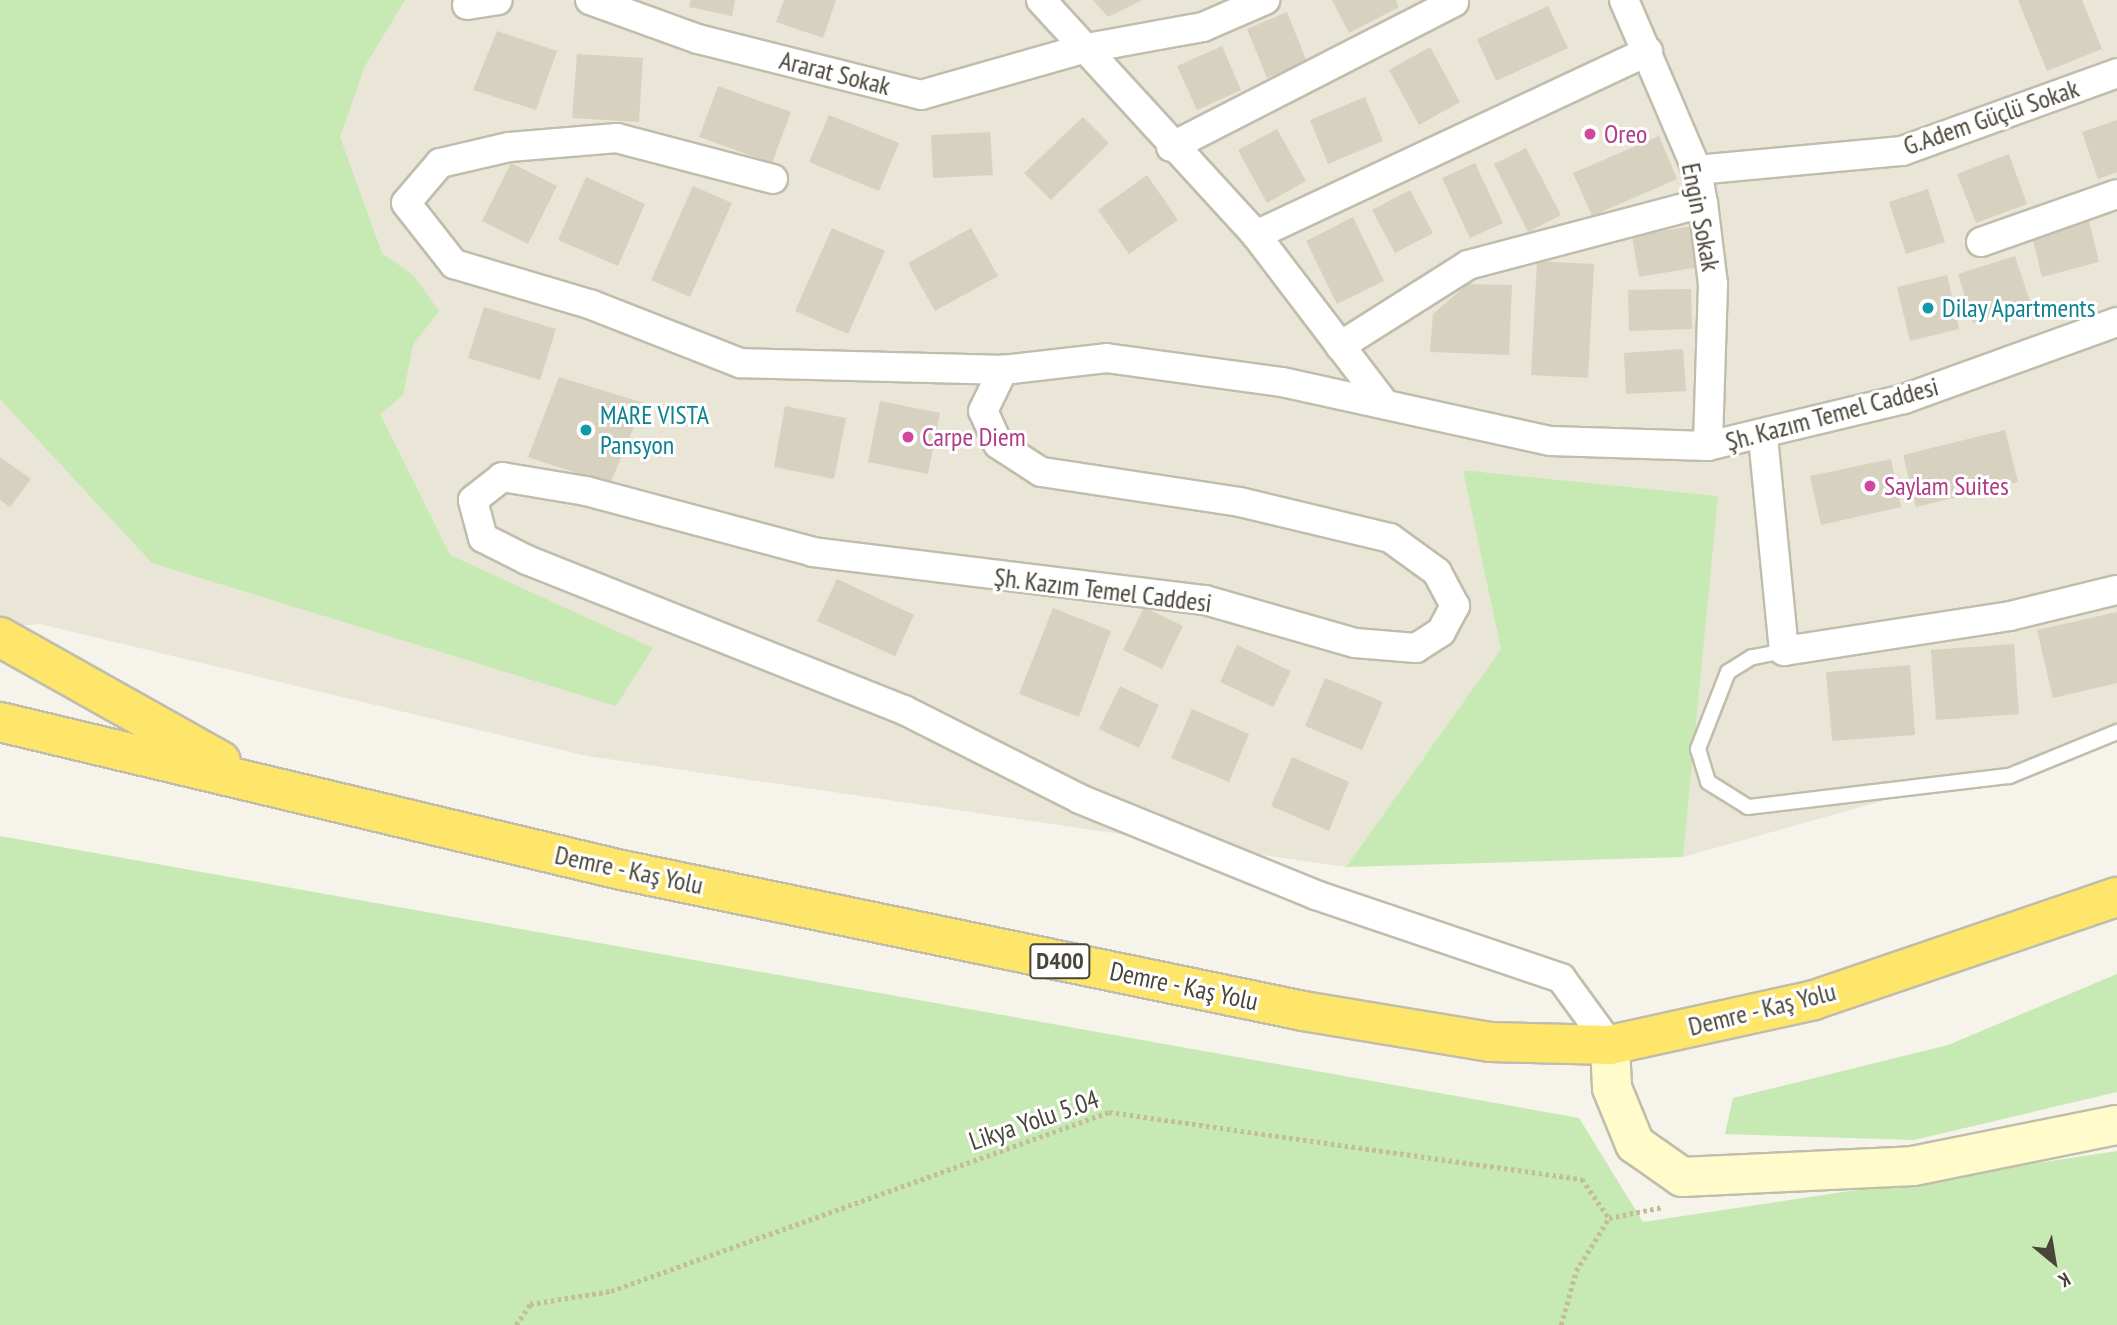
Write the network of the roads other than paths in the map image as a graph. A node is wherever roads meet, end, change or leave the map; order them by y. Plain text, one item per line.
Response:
1 (498, 0) edge
2 (590, 0) edge
3 (1041, 0) edge
4 (1265, 0) edge
5 (1624, 0) edge
6 (1454, 2) edge
7 (467, 5) dead end
8 (1082, 49) junction
9 (1648, 51) junction
10 (2117, 72) edge
11 (1171, 147) junction
12 (1696, 170) junction
13 (774, 179) dead end
14 (2117, 194) edge
15 (1703, 203) junction
16 (1256, 235) junction
17 (1981, 242) dead end
18 (2117, 322) edge
19 (1340, 346) junction
20 (1003, 370) junction
21 (1384, 403) junction
22 (1763, 437) junction
23 (1708, 446) junction
24 (2117, 590) edge
25 (0, 637) edge
26 (1784, 651) junction
27 (0, 722) edge
28 (2117, 732) edge
29 (266, 785) junction
30 (2117, 897) edge
31 (1610, 1045) junction
32 (2117, 1125) edge

1 - 7 street
2 - 8 street, Ararat Sokak
3 - 8 street
4 - 8 street, Ararat Sokak
5 - 9 street, Engin Sokak
6 - 11 street
8 - 11 street
9 - 12 street, Engin Sokak
9 - 16 street
10 - 12 street, G.Adem Güçlü Sokak
11 - 16 street
12 - 15 street, Engin Sokak
13 - 20 street
14 - 17 street
15 - 19 street
15 - 23 street, Engin Sokak
16 - 19 street
18 - 22 street, Şh. Kazım Temel Caddesi
19 - 21 street
20 - 21 street, Şh. Kazım Temel Caddesi
20 - 31 street, Şh. Kazım Temel Caddesi
21 - 23 street, Şh. Kazım Temel Caddesi
22 - 23 street, Şh. Kazım Temel Caddesi
22 - 26 street
24 - 26 street
25 - 29 highway
26 - 28 lane
27 - 29 highway, Demre - Kaş Yolu / D400
29 - 31 highway, Demre - Kaş Yolu / D400
30 - 31 highway, Demre - Kaş Yolu / D400
31 - 32 street

